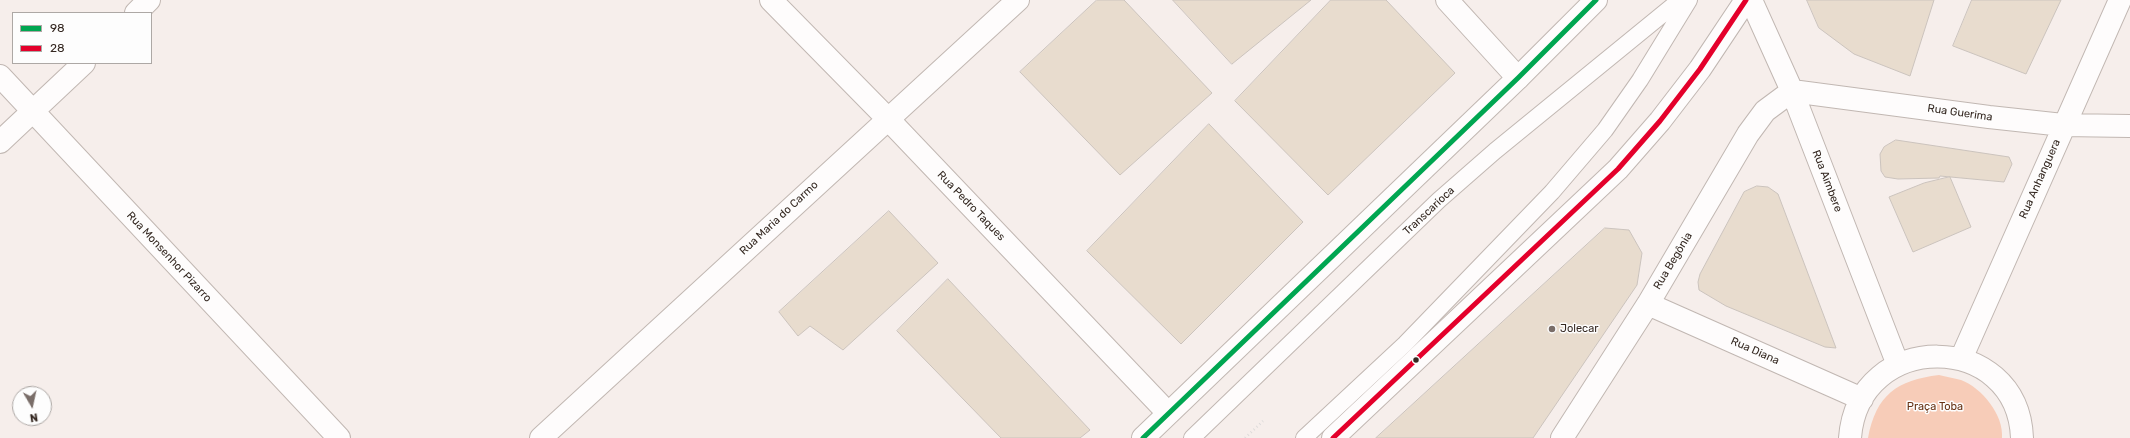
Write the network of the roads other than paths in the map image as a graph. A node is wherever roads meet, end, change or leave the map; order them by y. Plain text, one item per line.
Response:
1 (149, 0) edge
2 (772, 0) edge
3 (1018, 0) edge
4 (1447, 0) edge
5 (1596, 0) edge
6 (1680, 0) edge
7 (1689, 0) edge
8 (1746, 0) edge
9 (1751, 0) edge
10 (2120, 0) edge
11 (137, 12) edge
12 (83, 64) edge
13 (0, 76) edge
14 (1518, 78) junction
15 (1792, 91) junction
16 (33, 111) junction
17 (887, 118) junction
18 (2063, 125) junction
19 (2130, 126) edge
20 (0, 142) edge
21 (1648, 304) junction
22 (1961, 359) junction
23 (1898, 365) junction
24 (1862, 399) junction
25 (1168, 413) junction
26 (339, 438) edge
27 (541, 438) edge
28 (1143, 438) edge
29 (1192, 438) edge
30 (1304, 438) edge
31 (1333, 438) edge
32 (1562, 438) edge
33 (1850, 438) edge
34 (2022, 438) edge

1 - 11 street
2 - 17 street, Rua Pedro Taques
3 - 17 street, Rua Maria do Carmo
4 - 14 street
5 - 14 street
6 - 29 lane, Transcarioca
7 - 30 lane
8 - 31 street
9 - 15 street, Rua Aimbere
10 - 18 street, Rua Anhanguera
12 - 16 street
13 - 16 street, Rua Monsenhor Pizarro
14 - 25 street
15 - 18 street, Rua Guerima
15 - 21 street, Rua Begônia
15 - 23 street, Rua Aimbere
16 - 20 street
16 - 26 street, Rua Monsenhor Pizarro
17 - 25 street, Rua Pedro Taques
17 - 27 street, Rua Maria do Carmo
18 - 19 street, Rua Guerima
18 - 22 street, Rua Anhanguera
21 - 24 street, Rua Diana
21 - 32 street, Rua Begônia
22 - 23 street
22 - 34 street
23 - 24 street
24 - 33 street
25 - 28 street

